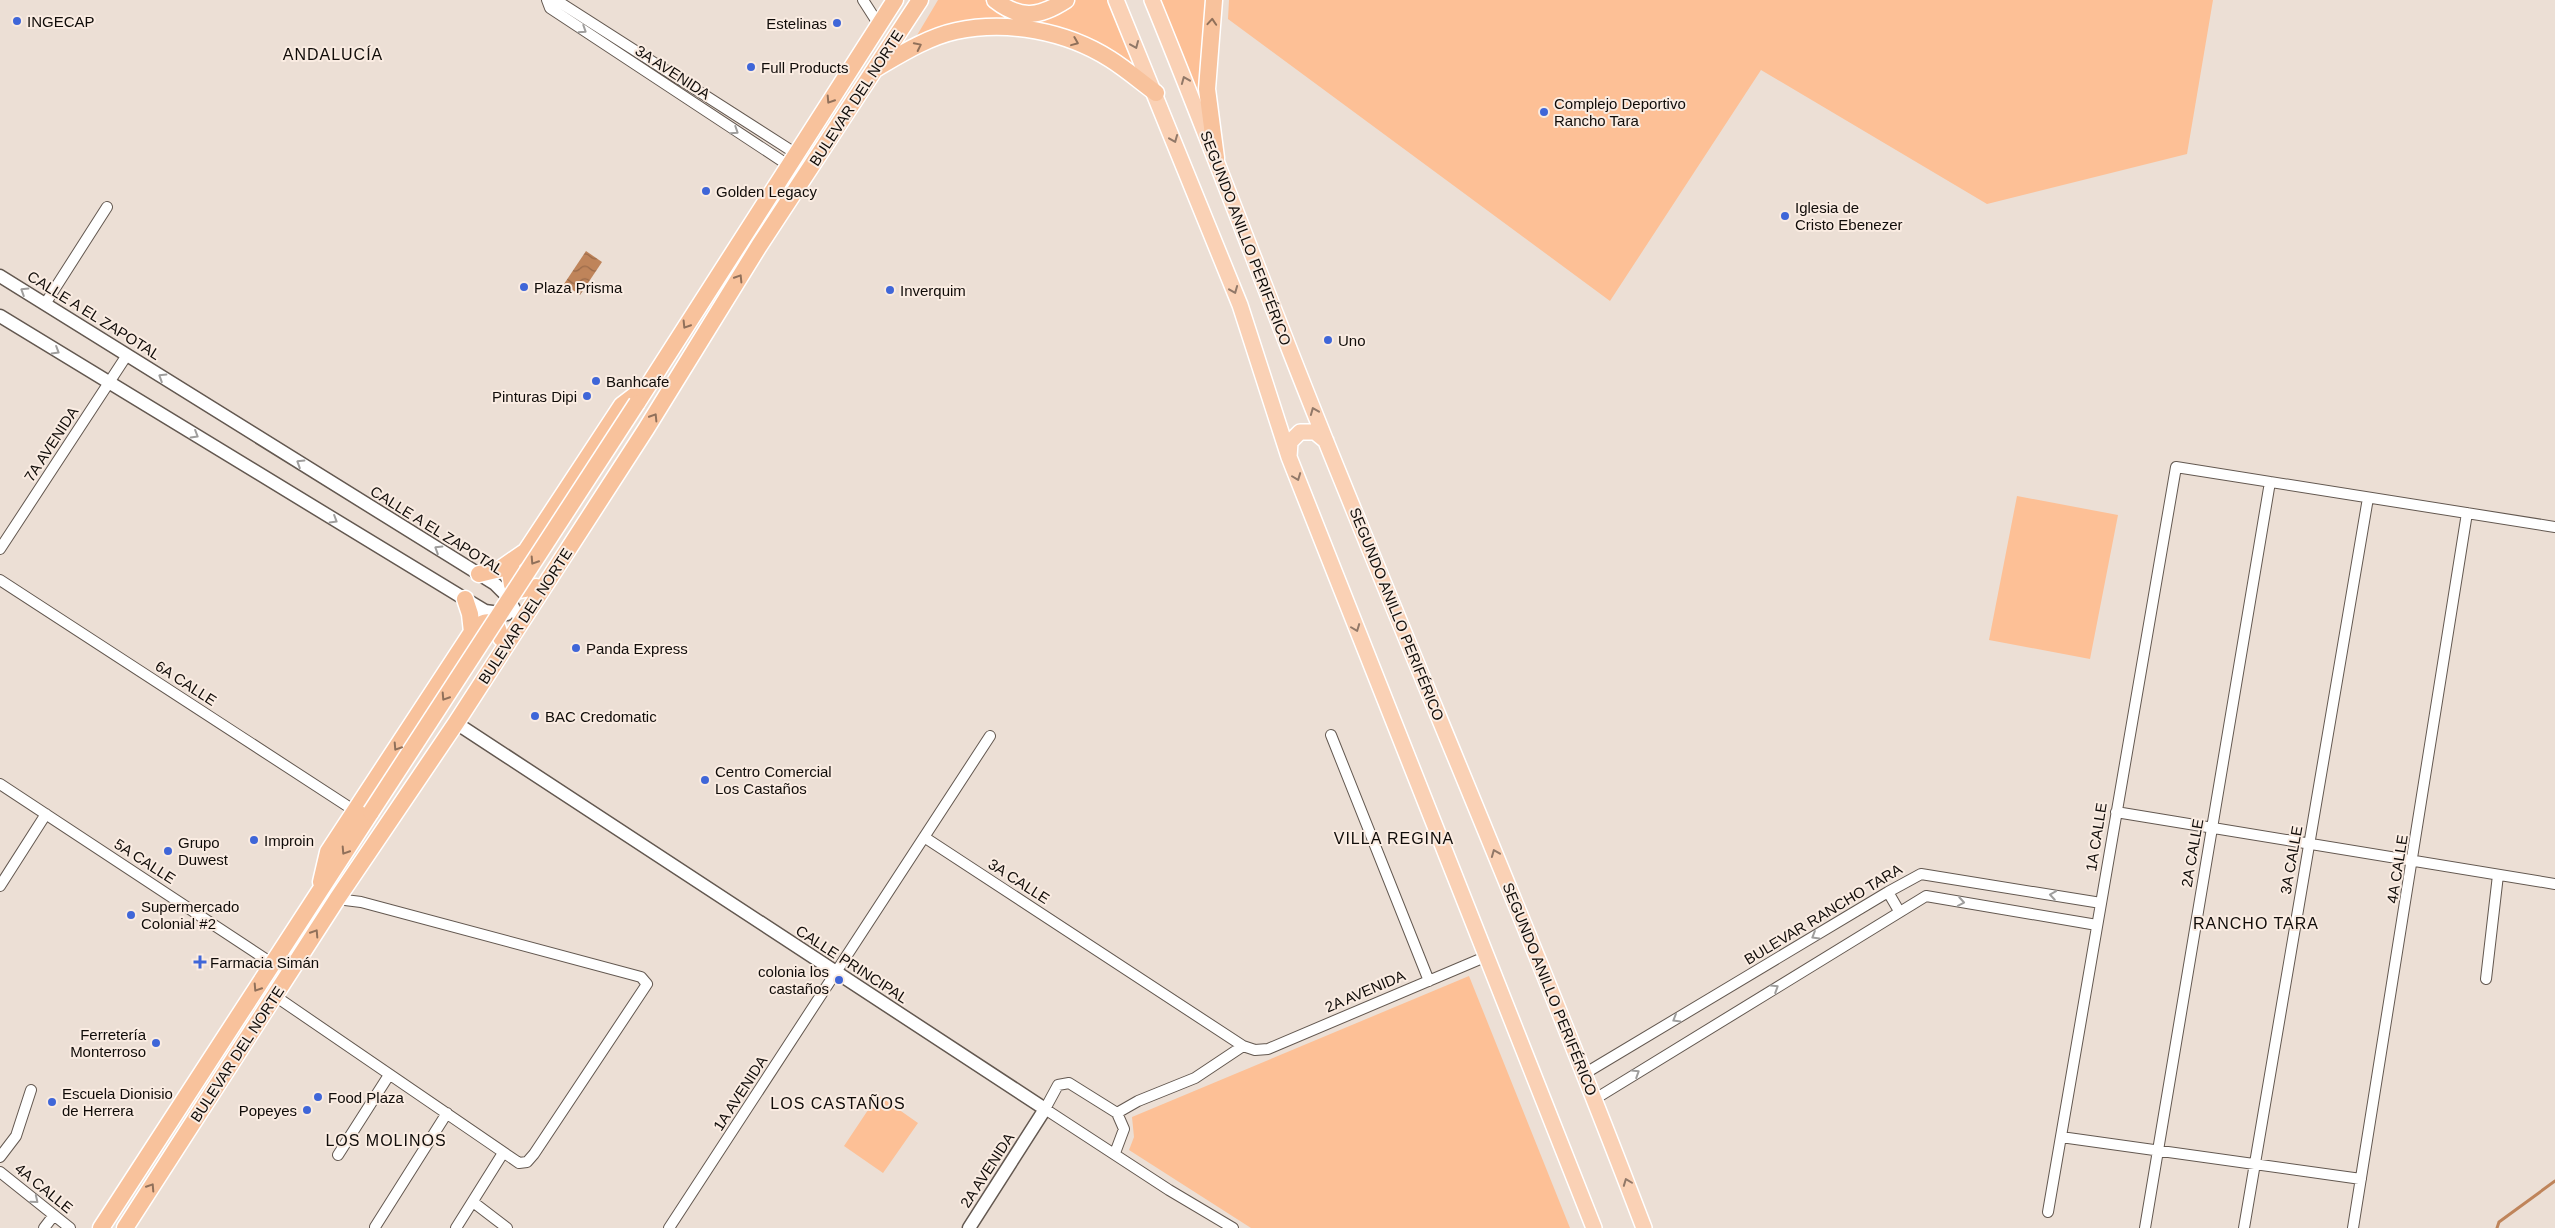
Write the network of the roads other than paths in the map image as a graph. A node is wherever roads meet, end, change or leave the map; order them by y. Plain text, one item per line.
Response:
1 (547, 0) edge
2 (556, 0) edge
3 (863, 0) edge
4 (895, 0) edge
5 (920, 0) edge
6 (995, 0) edge
7 (1066, 0) edge
8 (1116, 0) edge
9 (1152, 0) edge
10 (1214, 0) edge
11 (879, 25) junction
12 (875, 69) junction
13 (1156, 94) junction
14 (1216, 158) junction
15 (792, 159) junction
16 (106, 208) dead end
17 (0, 276) edge
18 (45, 304) junction
19 (0, 316) edge
20 (127, 355) junction
21 (109, 383) junction
22 (647, 387) junction
23 (640, 437) junction
24 (1326, 441) junction
25 (1289, 457) junction
26 (2270, 482) junction
27 (2368, 498) junction
28 (2467, 514) junction
29 (2555, 527) edge
30 (0, 549) edge
31 (512, 562) junction
32 (479, 574) junction
33 (0, 580) edge
34 (536, 587) junction
35 (465, 599) junction
36 (517, 614) junction
37 (472, 632) junction
38 (501, 638) junction
39 (456, 723) junction
40 (1331, 735) dead end
41 (990, 736) dead end
42 (0, 784) edge
43 (363, 811) junction
44 (2116, 812) junction
45 (46, 814) junction
46 (2212, 828) junction
47 (924, 837) junction
48 (374, 844) junction
49 (2309, 844) junction
50 (2413, 861) junction
51 (2498, 875) junction
52 (2555, 884) edge
53 (0, 886) edge
54 (1888, 892) junction
55 (337, 899) junction
56 (2101, 902) junction
57 (1899, 911) junction
58 (2097, 925) junction
59 (1485, 957) junction
60 (272, 964) junction
61 (836, 974) junction
62 (2486, 978) dead end
63 (1429, 982) junction
64 (275, 996) junction
65 (1243, 1046) junction
66 (1255, 1050) joint
67 (1584, 1074) junction
68 (389, 1075) junction
69 (31, 1090) dead end
70 (1595, 1099) junction
71 (1045, 1109) junction
72 (447, 1113) junction
73 (1118, 1113) junction
74 (2061, 1137) junction
75 (2158, 1150) junction
76 (1115, 1152) junction
77 (503, 1153) junction
78 (338, 1155) dead end
79 (0, 1158) edge
80 (2254, 1164) junction
81 (0, 1172) edge
82 (2361, 1179) junction
83 (473, 1202) junction
84 (2048, 1212) dead end
85 (54, 1215) junction
86 (375, 1227) edge
87 (44, 1228) edge
88 (70, 1228) edge
89 (101, 1228) edge
90 (125, 1228) edge
91 (456, 1228) edge
92 (507, 1228) edge
93 (669, 1228) edge
94 (969, 1228) edge
95 (1232, 1228) edge
96 (1594, 1228) edge
97 (1644, 1228) edge
98 (2145, 1228) edge
99 (2244, 1228) edge
100 (2353, 1228) edge

1 -> 15 street, 3A AVENIDA
2 - 15 street, 3A AVENIDA
3 - 11 street
4 - 11 highway, BULEVAR DEL NORTE
5 - 12 highway, BULEVAR DEL NORTE
6 - 7 highway
8 -> 13 main road, SEGUNDO ANILLO PERIFÉRICO
14 -> 9 main road, SEGUNDO ANILLO PERIFÉRICO
14 -> 10 highway
11 -> 15 highway, BULEVAR DEL NORTE
12 -> 13 highway
23 -> 12 highway, BULEVAR DEL NORTE
13 -> 25 main road, SEGUNDO ANILLO PERIFÉRICO
24 -> 14 main road, SEGUNDO ANILLO PERIFÉRICO
15 -> 22 highway, BULEVAR DEL NORTE
16 - 18 street
18 -> 17 street, CALLE A EL ZAPOTAL
18 - 20 street, CALLE A EL ZAPOTAL
19 -> 21 street
20 - 21 street, 7A AVENIDA
32 -> 20 street, CALLE A EL ZAPOTAL
21 - 30 street, 7A AVENIDA
21 -> 35 street
22 - 31 highway
22 -> 43 highway, BULEVAR DEL NORTE, bridge
23 - 34 highway
23 - 39 highway, BULEVAR DEL NORTE
24 - 25 main road
67 -> 24 main road, SEGUNDO ANILLO PERIFÉRICO
25 -> 59 main road, SEGUNDO ANILLO PERIFÉRICO
26 - 27 street
26 - 44 street, 1A CALLE
26 - 46 street, 2A CALLE
27 - 28 street
27 - 49 street, 3A CALLE
28 - 29 street
28 - 50 street, 4A CALLE
31 - 32 highway
31 - 34 highway
32 - 36 street, CALLE A EL ZAPOTAL
33 - 43 street, 6A CALLE
34 - 36 highway
35 - 36 street
35 - 37 highway
36 - 38 highway
37 - 38 highway
37 -> 43 highway
38 - 48 highway
39 - 48 highway, BULEVAR DEL NORTE
39 - 61 street, CALLE PRINCIPAL
40 - 63 street
41 - 47 street, 1A AVENIDA
42 - 45 street, 5A CALLE
43 -> 60 highway, BULEVAR DEL NORTE
44 - 46 street
44 - 56 street, 1A CALLE
45 - 53 street
45 - 60 street, 5A CALLE
46 - 49 street
46 - 75 street, 2A CALLE
47 - 61 street, 1A AVENIDA
47 - 65 street, 3A CALLE
48 - 55 highway, BULEVAR DEL NORTE
49 - 50 street
49 - 80 street, 3A CALLE
50 - 51 street
50 - 82 street, 4A CALLE
51 - 52 street
51 - 62 street
56 -> 54 street, BULEVAR RANCHO TARA
54 - 57 street
54 -> 67 street, BULEVAR RANCHO TARA
64 -> 55 highway, BULEVAR DEL NORTE
55 - 77 street
56 - 58 street, 1A CALLE
57 -> 58 street
70 -> 57 street
58 - 74 street, 1A CALLE
59 - 63 street, 2A AVENIDA
59 - 96 main road, SEGUNDO ANILLO PERIFÉRICO
60 -> 89 highway, BULEVAR DEL NORTE
61 - 71 street, CALLE PRINCIPAL
61 - 93 street, 1A AVENIDA
63 - 66 street, 2A AVENIDA
64 - 68 street
90 -> 64 highway, BULEVAR DEL NORTE
65 - 66 street, 3A CALLE
65 - 73 street
67 - 70 main road, SEGUNDO ANILLO PERIFÉRICO
68 - 72 street
68 - 78 street
69 - 79 street
97 -> 70 main road, SEGUNDO ANILLO PERIFÉRICO
71 - 73 street, 2A AVENIDA
71 - 76 street, CALLE PRINCIPAL
71 - 94 street, 2A AVENIDA
72 - 77 street
72 - 86 street
73 - 76 street
74 - 75 street
74 - 84 street, 1A CALLE
75 - 80 street
75 - 98 street, 2A CALLE
76 - 95 street, CALLE PRINCIPAL
77 - 83 street
80 - 82 street
80 - 99 street, 3A CALLE
81 -> 85 street, 4A CALLE
82 - 100 street, 4A CALLE
83 - 91 street
83 - 92 street
85 - 87 street
85 - 88 street, 4A CALLE

